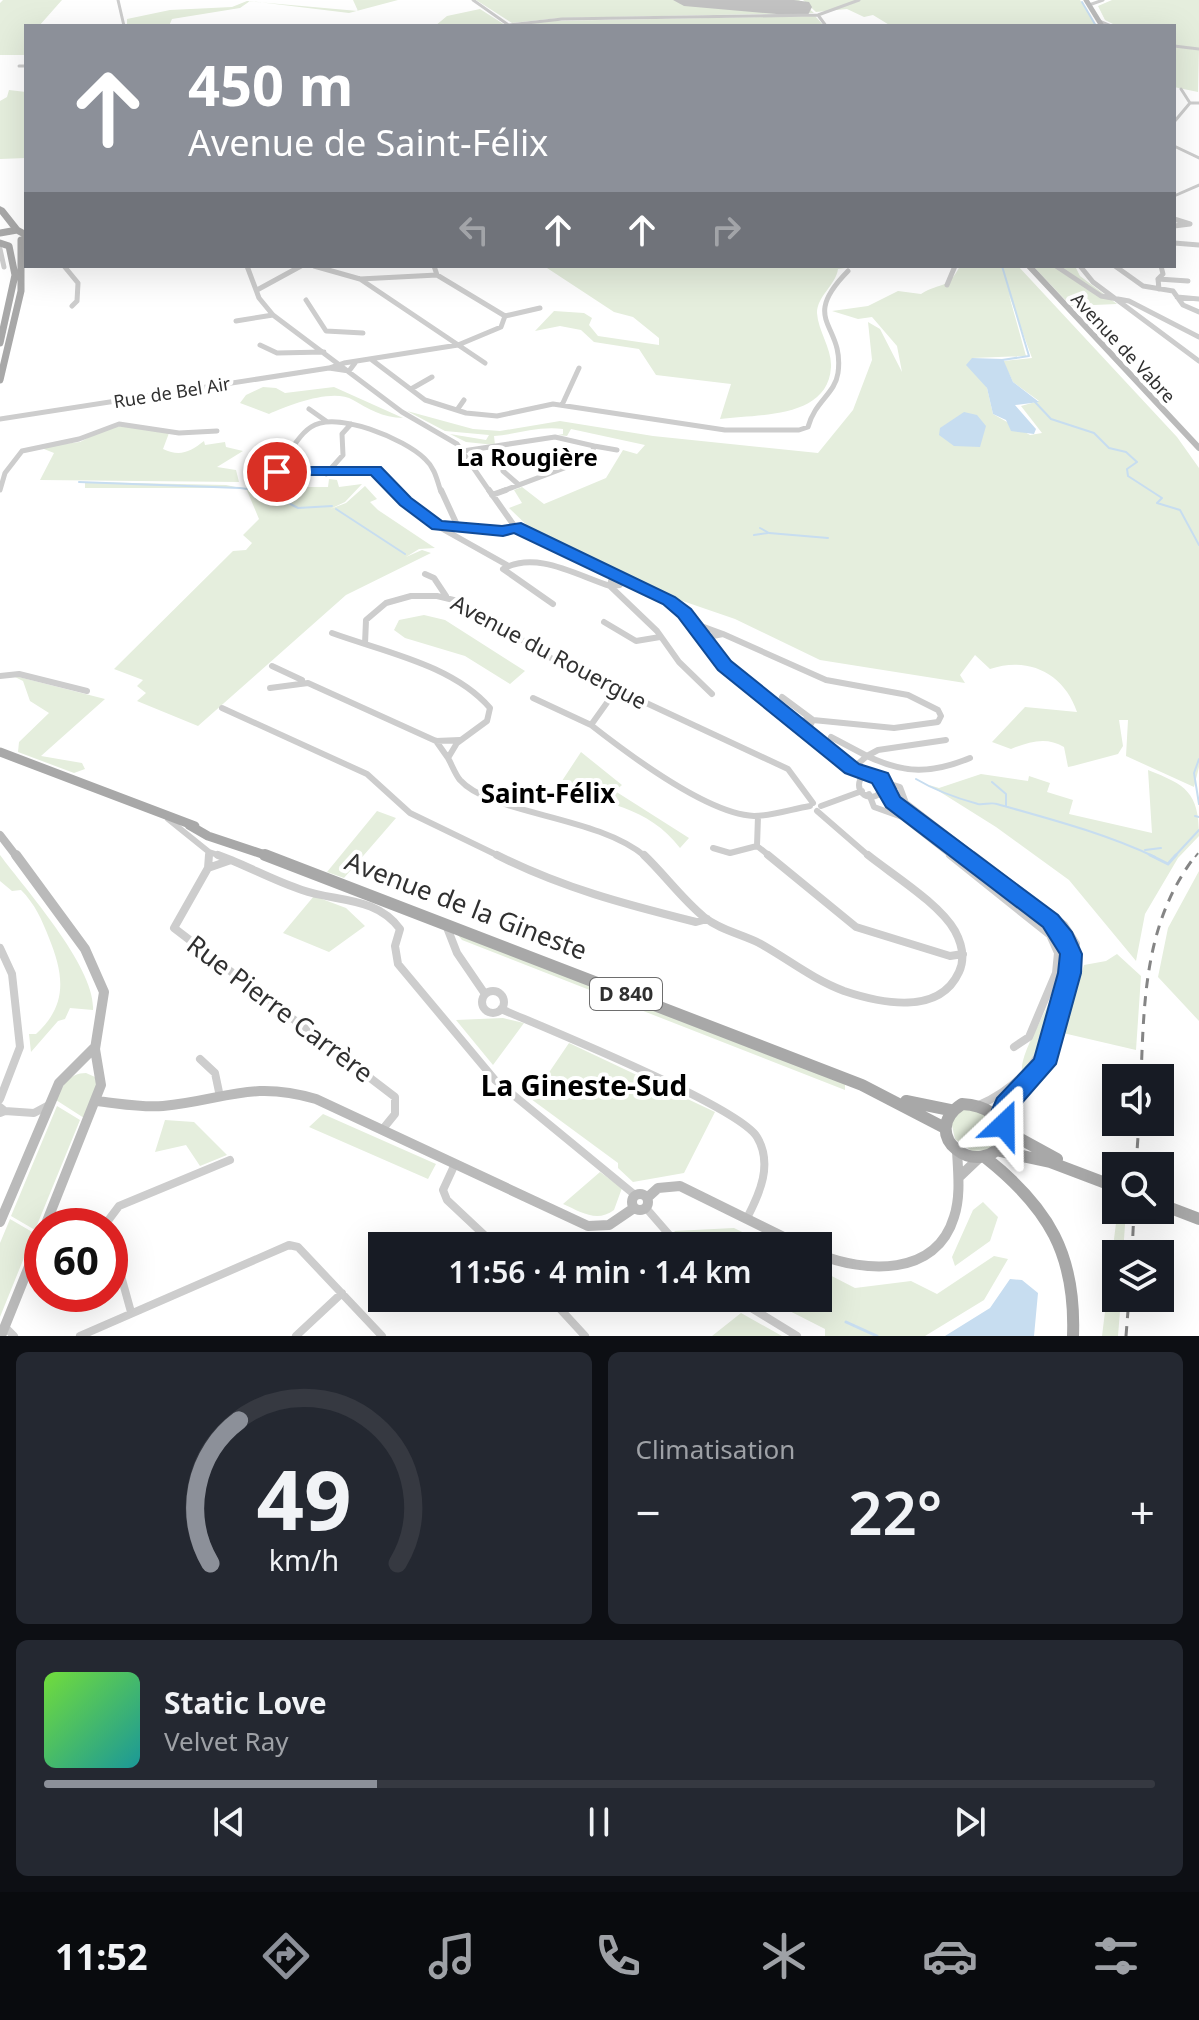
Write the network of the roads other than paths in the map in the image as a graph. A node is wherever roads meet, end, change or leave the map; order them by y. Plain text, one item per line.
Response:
1 (118, 0) edge
2 (473, 0) edge
3 (859, 0) edge
4 (1103, 0) edge
5 (1088, 2) edge
6 (818, 15) junction
7 (124, 24) edge
8 (507, 24) edge
9 (525, 24) edge
10 (825, 24) edge
11 (1101, 24) edge
12 (1176, 46) edge
13 (1199, 49) edge
14 (19, 66) dead end
15 (24, 66) edge
16 (1181, 89) dead end
17 (1189, 101) junction
18 (1198, 102) edge
19 (1176, 119) edge
20 (1176, 147) edge
21 (1199, 158) edge
22 (1199, 185) edge
23 (1176, 192) edge
24 (0, 209) edge
25 (1176, 216) edge
26 (0, 219) edge
27 (1187, 222) junction
28 (1178, 227) edge
29 (1198, 229) edge
30 (0, 233) edge
31 (23, 234) edge
32 (0, 243) edge
33 (1176, 243) edge
34 (1199, 245) edge
35 (0, 249) edge
36 (4, 267) dead end
37 (66, 268) edge
38 (248, 268) edge
39 (297, 268) edge
40 (321, 268) edge
41 (435, 268) edge
42 (954, 268) edge
43 (1031, 268) edge
44 (1058, 268) edge
45 (1081, 268) edge
46 (1116, 268) edge
47 (1162, 268) edge
48 (848, 271) dead end
49 (437, 275) junction
50 (360, 279) junction
51 (1158, 279) junction
52 (1188, 281) dead end
53 (947, 285) dead end
54 (1159, 289) junction
55 (257, 290) junction
56 (1177, 297) junction
57 (1199, 299) edge
58 (306, 300) dead end
59 (1116, 300) junction
60 (72, 306) dead end
61 (540, 308) dead end
62 (1199, 312) edge
63 (273, 315) junction
64 (505, 316) junction
65 (236, 321) dead end
66 (324, 332) junction
67 (363, 333) dead end
68 (1199, 337) edge
69 (306, 339) junction
70 (0, 343) edge
71 (260, 345) dead end
72 (458, 345) junction
73 (324, 352) junction
74 (372, 360) junction
75 (1199, 361) edge
76 (355, 363) junction
77 (485, 363) dead end
78 (341, 364) junction
79 (329, 368) junction
80 (579, 368) dead end
81 (349, 371) junction
82 (432, 377) dead end
83 (0, 380) edge
84 (411, 389) junction
85 (464, 400) dead end
86 (562, 405) junction
87 (309, 409) dead end
88 (457, 410) junction
89 (0, 421) edge
90 (326, 421) junction
91 (351, 424) junction
92 (217, 431) dead end
93 (594, 446) junction
94 (1199, 448) edge
95 (617, 450) dead end
96 (463, 451) junction
97 (604, 454) dead end
98 (594, 456) junction
99 (503, 471) dead end
100 (277, 472) junction
101 (326, 474) junction
102 (257, 476) dead end
103 (519, 485) junction
104 (0, 490) edge
105 (492, 495) junction
106 (438, 526) junction
107 (458, 527) junction
108 (515, 527) junction
109 (507, 565) junction
110 (425, 574) dead end
111 (621, 577) junction
112 (610, 586) junction
113 (446, 596) junction
114 (553, 604) dead end
115 (604, 622) dead end
116 (693, 623) junction
117 (332, 633) dead end
118 (723, 634) junction
119 (660, 637) junction
120 (703, 638) junction
121 (365, 644) junction
122 (272, 666) dead end
123 (0, 676) edge
124 (308, 683) junction
125 (270, 688) dead end
126 (616, 690) junction
127 (87, 691) dead end
128 (712, 694) dead end
129 (782, 697) dead end
130 (533, 698) dead end
131 (222, 708) dead end
132 (813, 720) junction
133 (794, 721) junction
134 (591, 725) junction
135 (807, 731) junction
136 (831, 737) dead end
137 (460, 740) junction
138 (946, 740) dead end
139 (436, 741) junction
140 (0, 750) edge
141 (867, 756) junction
142 (448, 758) junction
143 (970, 758) dead end
144 (852, 769) junction
145 (870, 775) junction
146 (861, 788) junction
147 (882, 789) junction
148 (815, 807) junction
149 (162, 814) junction
150 (758, 816) junction
151 (0, 835) edge
152 (757, 846) junction
153 (713, 848) dead end
154 (209, 852) junction
155 (231, 860) junction
156 (208, 868) junction
157 (388, 908) junction
158 (707, 919) junction
159 (446, 923) junction
160 (1, 952) edge
161 (963, 954) junction
162 (1071, 954) junction
163 (485, 994) junction
164 (503, 1005) junction
165 (1049, 1040) junction
166 (95, 1047) junction
167 (1014, 1047) dead end
168 (200, 1059) dead end
169 (75, 1069) junction
170 (96, 1071) junction
171 (219, 1092) junction
172 (890, 1097) junction
173 (0, 1099) edge
174 (95, 1101) junction
175 (50, 1104) junction
176 (979, 1105) junction
177 (2, 1110) edge
178 (950, 1110) junction
179 (34, 1113) junction
180 (1003, 1125) junction
181 (41, 1126) junction
182 (943, 1127) junction
183 (382, 1130) junction
184 (957, 1150) junction
185 (1000, 1151) junction
186 (982, 1158) junction
187 (230, 1160) dead end
188 (455, 1164) junction
189 (959, 1177) junction
190 (1102, 1178) edge
191 (1102, 1179) edge
192 (641, 1202) junction
193 (4, 1205) edge
194 (1174, 1206) edge
195 (52, 1208) edge
196 (118, 1208) edge
197 (1199, 1216) edge
198 (747, 1218) junction
199 (0, 1222) edge
200 (481, 1232) edge
201 (667, 1232) edge
202 (774, 1232) edge
203 (832, 1259) edge
204 (24, 1285) edge
205 (342, 1293) junction
206 (128, 1301) edge
207 (131, 1312) junction
208 (563, 1312) edge
209 (758, 1312) edge
210 (7, 1333) edge
211 (80, 1336) edge
212 (296, 1336) edge
213 (382, 1336) edge
214 (585, 1336) edge
215 (797, 1336) edge
216 (1073, 1336) edge

1 - 7 street
2 - 8 street
3 - 6 street
4 - 5 street
5 - 11 main road
6 - 9 street
6 - 10 street
12 - 13 street
14 - 15 street
16 - 17 street
17 - 18 street
17 - 19 street
20 - 21 street
22 - 23 street
24 - 31 main road
25 - 27 street
26 - 30 main road
27 - 28 street
27 - 29 street
28 - 29 street
30 - 31 main road
31 - 32 main road
31 - 83 main road
32 - 70 main road
33 - 34 street
35 - 36 street
37 - 60 street
38 - 55 street
39 - 55 street
40 - 50 street
41 - 49 street
42 - 53 street
43 - 94 main road, Avenue de Vabre
44 - 59 street
45 - 59 street
46 - 54 street
47 - 51 street
48 - 86 street
49 - 50 street
49 - 64 street
50 - 72 street
51 - 52 street
51 - 54 street
54 - 56 street
55 - 63 street
56 - 57 street
56 - 62 street
58 - 66 street
59 - 68 street
59 - 75 street
61 - 64 street
63 - 65 street
63 - 69 street
64 - 72 street, Rue de Bel Air
66 - 67 street
66 - 69 street
69 - 73 street
71 - 73 street
72 - 74 street, Rue de Bel Air
72 - 77 street
73 - 78 street
74 - 76 street, Rue de Bel Air
74 - 84 street
76 - 78 street, Rue de Bel Air
76 - 81 street
78 - 79 street, Rue de Bel Air
78 - 81 street
79 - 81 street, Rue de Bel Air
79 - 89 street, Rue de Bel Air
80 - 86 street
81 - 96 street
82 - 84 street
84 - 88 street
85 - 88 street
86 - 88 street
87 - 90 street
90 - 91 street
90 - 100 street
91 - 101 street
91 - 107 street
92 - 104 street
93 - 95 street
93 - 96 street
93 - 98 street
96 - 105 street
97 - 98 street
98 - 103 street
99 - 103 street
100 - 101 street
100 - 102 street
101 - 106 street
103 - 105 street
105 - 108 street
106 - 107 street
106 - 109 street
107 - 108 street
108 - 111 street
109 - 112 street
109 - 114 street
110 - 113 street
111 - 112 street
111 - 116 street
112 - 119 street
113 - 121 street, Avenue du Rouergue
113 - 126 street, Avenue du Rouergue
115 - 119 street
116 - 118 street
116 - 120 street
117 - 121 street
118 - 120 street
118 - 132 street
119 - 128 street
120 - 133 street
121 - 137 street
122 - 124 street
123 - 127 street
124 - 125 street
124 - 139 street
126 - 134 street
126 - 148 street, Avenue du Rouergue
129 - 132 street
130 - 134 street
131 - 158 street
132 - 133 street
132 - 135 street
133 - 135 street
134 - 150 street
135 - 144 street
136 - 141 street
137 - 139 street
137 - 142 street
138 - 141 street
139 - 142 street
140 - 149 main road, Avenue de la Gineste / D 840
141 - 143 street
141 - 144 street
142 - 158 street
144 - 145 street
144 - 146 street
145 - 146 street
145 - 147 street
146 - 147 street
146 - 148 street
146 - 167 street
147 - 162 street
147 - 162 street
148 - 150 street
148 - 161 street, Avenue du Rouergue
149 - 154 street
149 - 157 main road, Avenue de la Gineste / D 840
150 - 152 street
151 - 166 main road
152 - 153 street
152 - 161 street
154 - 155 street
154 - 156 street, Rue Pierre Carrère
155 - 156 street
155 - 157 street
156 - 183 street, Rue Pierre Carrère
157 - 159 main road, Avenue de la Gineste / D 840
157 - 192 street
158 - 161 street
159 - 163 street
159 - 172 main road, Avenue de la Gineste / D 840
160 - 173 street
162 - 165 street
163 - 164 street
163 - 164 street
164 - 198 street
165 - 176 street
165 - 180 street
166 - 169 main road
166 - 170 main road
168 - 171 street
169 - 170 main road
169 - 175 main road
170 - 174 main road
171 - 174 main road
171 - 183 main road
172 - 178 main road, Avenue de la Gineste / D 840
172 - 182 main road, Avenue de la Gineste / D 840
174 - 195 main road
175 - 179 street
175 - 181 main road
176 - 178 main road
176 - 180 main road
177 - 179 street
178 - 182 main road
179 - 181 street
180 - 185 main road
180 - 190 main road
181 - 193 main road
182 - 184 main road
183 - 188 main road
184 - 186 main road
184 - 189 main road
185 - 186 main road
185 - 191 main road
186 - 189 main road
186 - 216 main road
187 - 196 street
188 - 192 main road
188 - 200 street
189 - 203 main road
192 - 198 main road
192 - 201 street
193 - 199 main road
194 - 197 main road
198 - 202 main road
204 - 210 main road
205 - 207 street
205 - 212 street
205 - 213 street
206 - 207 street
207 - 211 street
208 - 214 street
209 - 215 street

